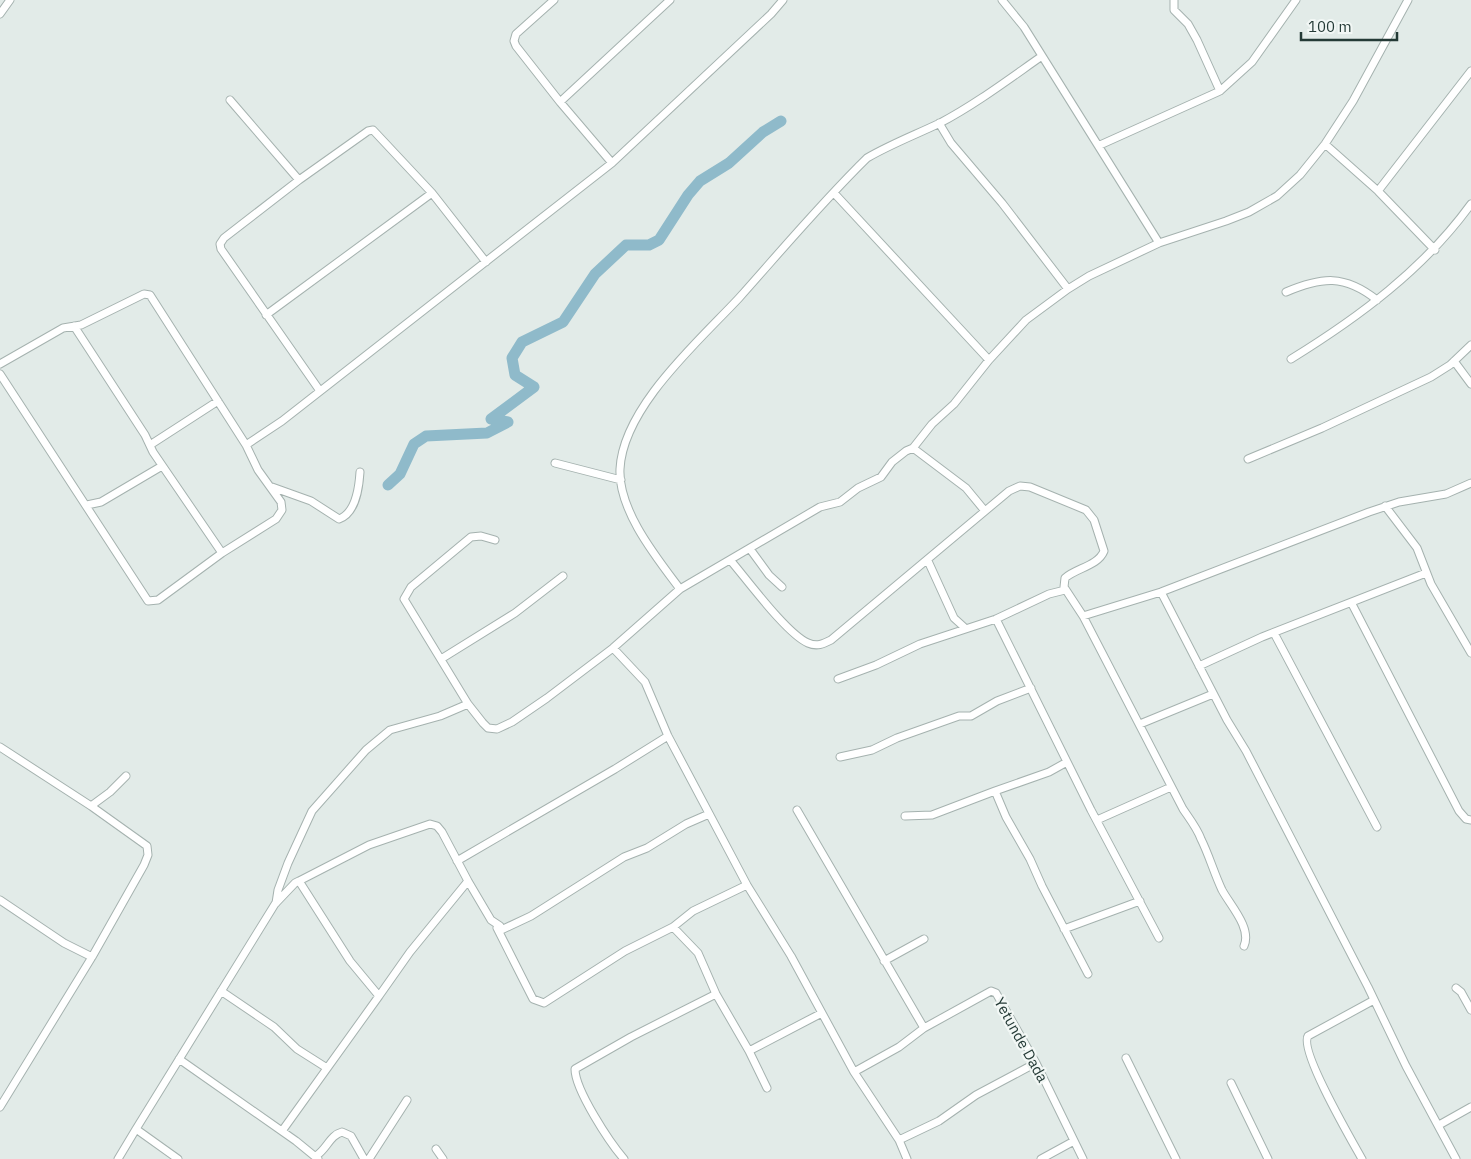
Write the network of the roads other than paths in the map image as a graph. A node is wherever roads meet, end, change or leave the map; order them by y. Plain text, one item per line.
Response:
1 (10, 0) edge
2 (554, 0) edge
3 (670, 0) edge
4 (782, 0) edge
5 (1002, 0) edge
6 (1174, 0) edge
7 (1296, 0) edge
8 (1408, 0) edge
9 (0, 14) edge
10 (1042, 56) junction
11 (1471, 71) edge
12 (1220, 90) junction
13 (230, 100) dead end
14 (560, 102) junction
15 (939, 123) junction
16 (1325, 144) junction
17 (1100, 145) junction
18 (612, 163) junction
19 (299, 180) junction
20 (1378, 191) junction
21 (432, 193) junction
22 (834, 193) junction
23 (1471, 204) edge
24 (1159, 243) junction
25 (1435, 250) junction
26 (486, 262) junction
27 (1068, 289) junction
28 (1286, 292) dead end
29 (1377, 300) junction
30 (266, 315) junction
31 (74, 326) junction
32 (1471, 345) edge
33 (1291, 359) dead end
34 (989, 360) junction
35 (1454, 361) junction
36 (0, 364) edge
37 (0, 374) edge
38 (1471, 384) edge
39 (320, 391) junction
40 (218, 401) junction
41 (150, 445) junction
42 (246, 445) junction
43 (913, 448) junction
44 (1248, 459) dead end
45 (555, 462) dead end
46 (162, 466) junction
47 (360, 472) dead end
48 (621, 480) junction
49 (1470, 486) edge
50 (271, 487) junction
51 (87, 505) junction
52 (1385, 506) junction
53 (985, 511) junction
54 (495, 540) dead end
55 (750, 549) junction
56 (222, 553) junction
57 (731, 561) junction
58 (928, 561) junction
59 (1426, 573) junction
60 (563, 576) dead end
61 (782, 587) dead end
62 (680, 589) junction
63 (1065, 590) junction
64 (1161, 592) junction
65 (1352, 604) junction
66 (1083, 616) junction
67 (996, 619) junction
68 (965, 628) junction
69 (1274, 633) junction
70 (613, 648) junction
71 (1471, 652) edge
72 (441, 659) junction
73 (1199, 666) junction
74 (838, 679) dead end
75 (1031, 688) junction
76 (1213, 694) junction
77 (468, 704) junction
78 (1140, 724) junction
79 (668, 736) junction
80 (0, 747) edge
81 (840, 758) dead end
82 (1067, 762) junction
83 (126, 776) dead end
84 (1171, 787) junction
85 (995, 791) junction
86 (91, 806) junction
87 (797, 810) dead end
88 (709, 814) junction
89 (905, 816) dead end
90 (1097, 820) junction
91 (1471, 820) edge
92 (1377, 827) dead end
93 (457, 860) junction
94 (299, 881) junction
95 (468, 881) junction
96 (747, 885) junction
97 (0, 900) edge
98 (1140, 901) junction
99 (276, 904) junction
100 (494, 924) junction
101 (673, 928) junction
102 (1064, 929) junction
103 (1160, 938) dead end
104 (924, 939) dead end
105 (1244, 946) dead end
106 (92, 957) junction
107 (884, 961) junction
108 (1088, 974) dead end
109 (1456, 988) dead end
110 (221, 991) junction
111 (716, 994) junction
112 (379, 996) junction
113 (1374, 1000) junction
114 (1471, 1010) edge
115 (820, 1014) junction
116 (924, 1028) junction
117 (749, 1051) junction
118 (1126, 1058) dead end
119 (179, 1059) junction
120 (1036, 1063) junction
121 (327, 1068) junction
122 (854, 1072) junction
123 (1231, 1083) dead end
124 (767, 1088) dead end
125 (407, 1100) dead end
126 (0, 1106) edge
127 (1471, 1107) edge
128 (1439, 1125) junction
129 (136, 1129) junction
130 (282, 1131) junction
131 (899, 1140) junction
132 (1074, 1141) junction
133 (436, 1149) dead end
134 (317, 1157) edge
135 (118, 1159) edge
136 (178, 1159) edge
137 (364, 1159) edge
138 (368, 1159) edge
139 (443, 1159) edge
140 (624, 1159) edge
141 (907, 1159) edge
142 (1041, 1159) edge
143 (1083, 1159) edge
144 (1176, 1159) edge
145 (1268, 1159) edge
146 (1362, 1159) edge
147 (1456, 1159) edge

1 - 9 street
2 - 14 street
3 - 14 street
4 - 18 street
5 - 10 street
6 - 12 street
7 - 12 street
8 - 16 street
10 - 15 street
10 - 17 street
11 - 20 street
12 - 17 street
13 - 19 street
14 - 18 street
15 - 22 street
15 - 27 street
16 - 20 street
16 - 24 street
17 - 24 street
18 - 26 street
19 - 21 street
19 - 30 street
20 - 25 street
21 - 26 street
21 - 30 street
22 - 34 street
22 - 48 street
23 - 25 street
24 - 27 street
25 - 29 street
26 - 39 street
27 - 34 street
28 - 29 street
29 - 33 street
30 - 39 street
31 - 36 street
31 - 40 street
31 - 41 street
32 - 35 street
34 - 43 street
35 - 38 street
35 - 44 street
37 - 51 street
39 - 42 street
40 - 41 street
40 - 42 street
41 - 46 street
42 - 50 street
43 - 53 street
43 - 55 street
45 - 48 street
46 - 51 street
46 - 56 street
47 - 50 street
48 - 62 street
49 - 52 street
50 - 56 street
51 - 56 street
52 - 59 street
52 - 64 street
53 - 58 street
53 - 63 street
54 - 72 street
55 - 57 street
55 - 61 street
57 - 58 street
57 - 62 street
58 - 68 street
59 - 65 street
59 - 71 street
60 - 72 street
62 - 70 street
63 - 66 street
63 - 67 street
64 - 66 street
64 - 73 street
65 - 69 street
65 - 91 street
66 - 78 street
67 - 68 street
67 - 75 street
68 - 74 street
69 - 73 street
69 - 92 street
70 - 77 street
70 - 79 street
72 - 77 street
73 - 76 street
75 - 81 street
75 - 82 street
76 - 78 street
76 - 113 street
77 - 99 street
78 - 84 street
79 - 88 street
79 - 93 street
80 - 86 street
82 - 85 street
82 - 90 street
83 - 86 street
84 - 90 street
84 - 105 street
85 - 89 street
85 - 102 street
86 - 106 street
87 - 107 street
88 - 96 street
88 - 100 street
90 - 98 street
93 - 94 street
93 - 95 street
94 - 99 street
94 - 112 street
95 - 100 street
95 - 112 street
96 - 101 street
96 - 115 street
97 - 106 street
98 - 102 street
98 - 103 street
99 - 110 street
100 - 101 street
101 - 111 street
102 - 108 street
104 - 107 street
106 - 126 street
107 - 116 street
109 - 114 street
110 - 119 street
110 - 121 street
111 - 117 street
111 - 140 street
112 - 121 street
113 - 128 street
113 - 146 street
115 - 117 street
115 - 122 street
116 - 120 street, Yetunde Dada
116 - 122 street
117 - 124 street
118 - 144 street
119 - 129 street
119 - 130 street
120 - 131 street
120 - 132 street, Yetunde Dada
121 - 130 street
122 - 131 street
123 - 145 street
125 - 138 street
127 - 128 street
128 - 147 street
129 - 135 street
129 - 136 street
130 - 134 street
131 - 141 street
132 - 142 street
132 - 143 street, Yetunde Dada
133 - 139 street
134 - 137 street

